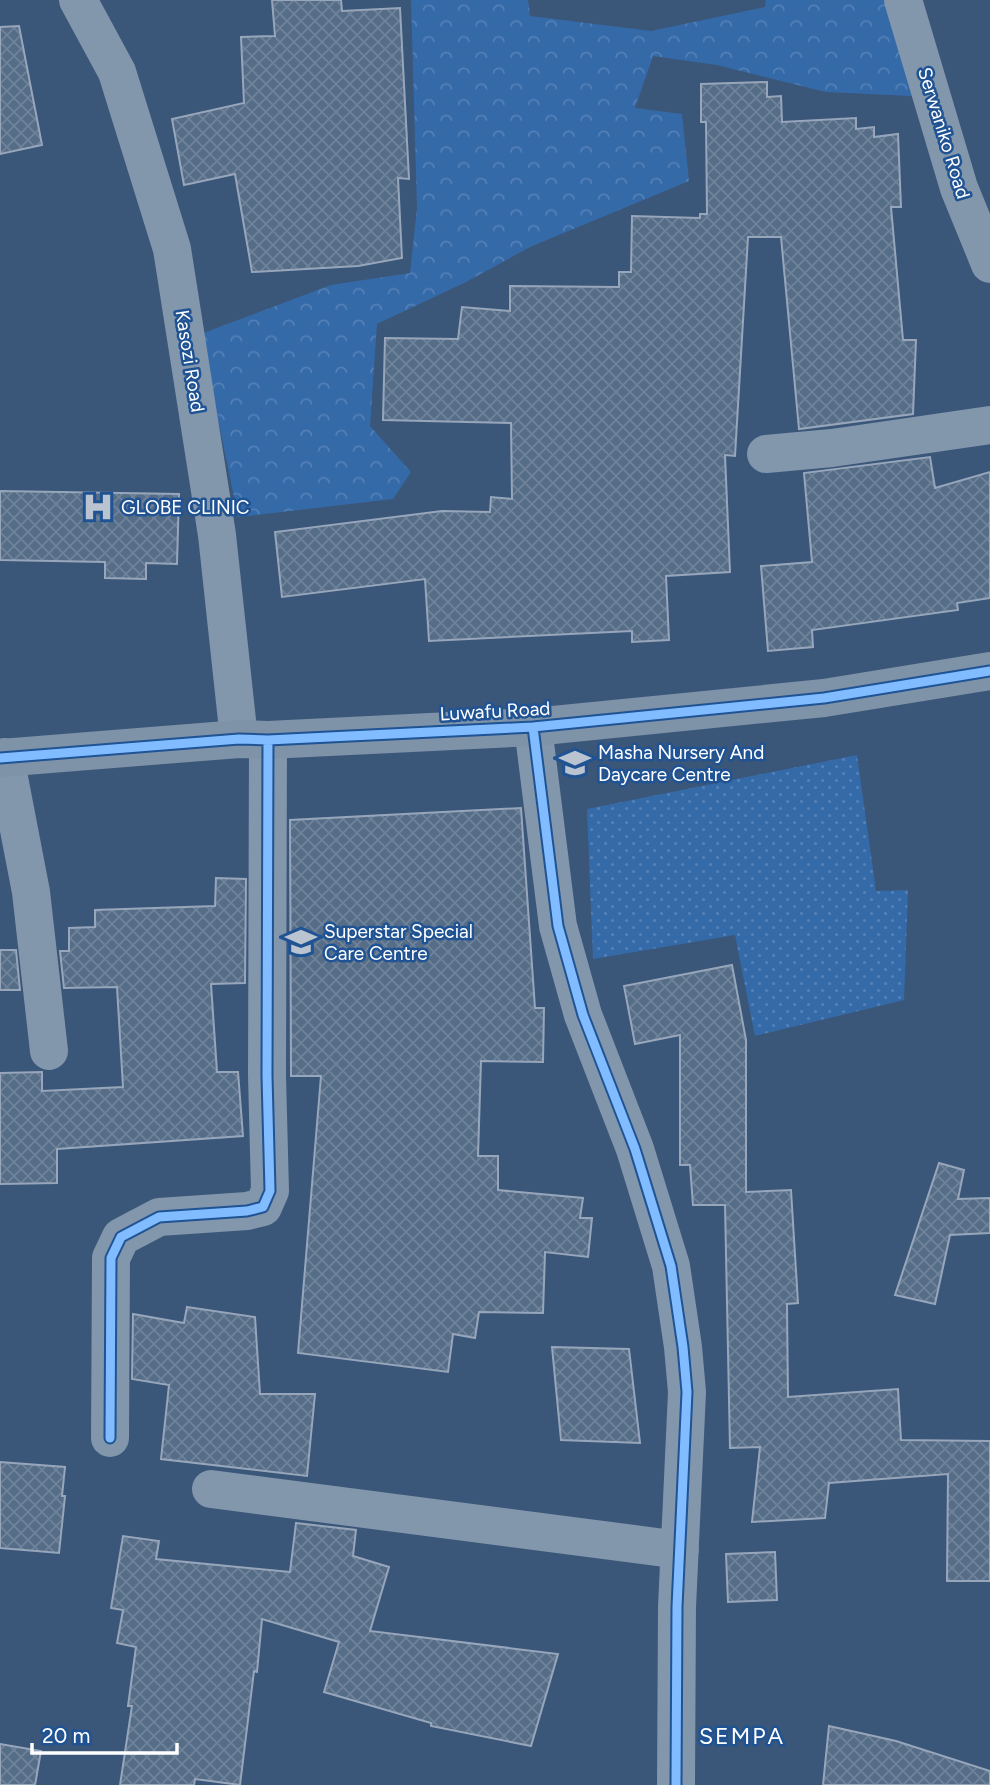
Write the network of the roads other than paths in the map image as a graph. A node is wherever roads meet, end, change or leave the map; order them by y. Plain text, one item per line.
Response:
1 (78, 0) edge
2 (903, 0) edge
3 (990, 264) edge
4 (990, 425) edge
5 (766, 454) dead end
6 (990, 671) edge
7 (533, 727) junction
8 (253, 740) junction
9 (3, 757) edge
10 (49, 1051) dead end
11 (110, 1438) dead end
12 (211, 1489) dead end
13 (680, 1550) junction
14 (676, 1785) edge

1 - 8 street, Kasozi Road
2 - 3 street, Serwaniko Road
4 - 5 street
6 - 7 street, Luwafu Road
7 - 8 street, Luwafu Road
7 - 13 street
8 - 9 street, Luwafu Road
8 - 11 street, Kasozi Road
9 - 10 street
12 - 13 street
13 - 14 street

